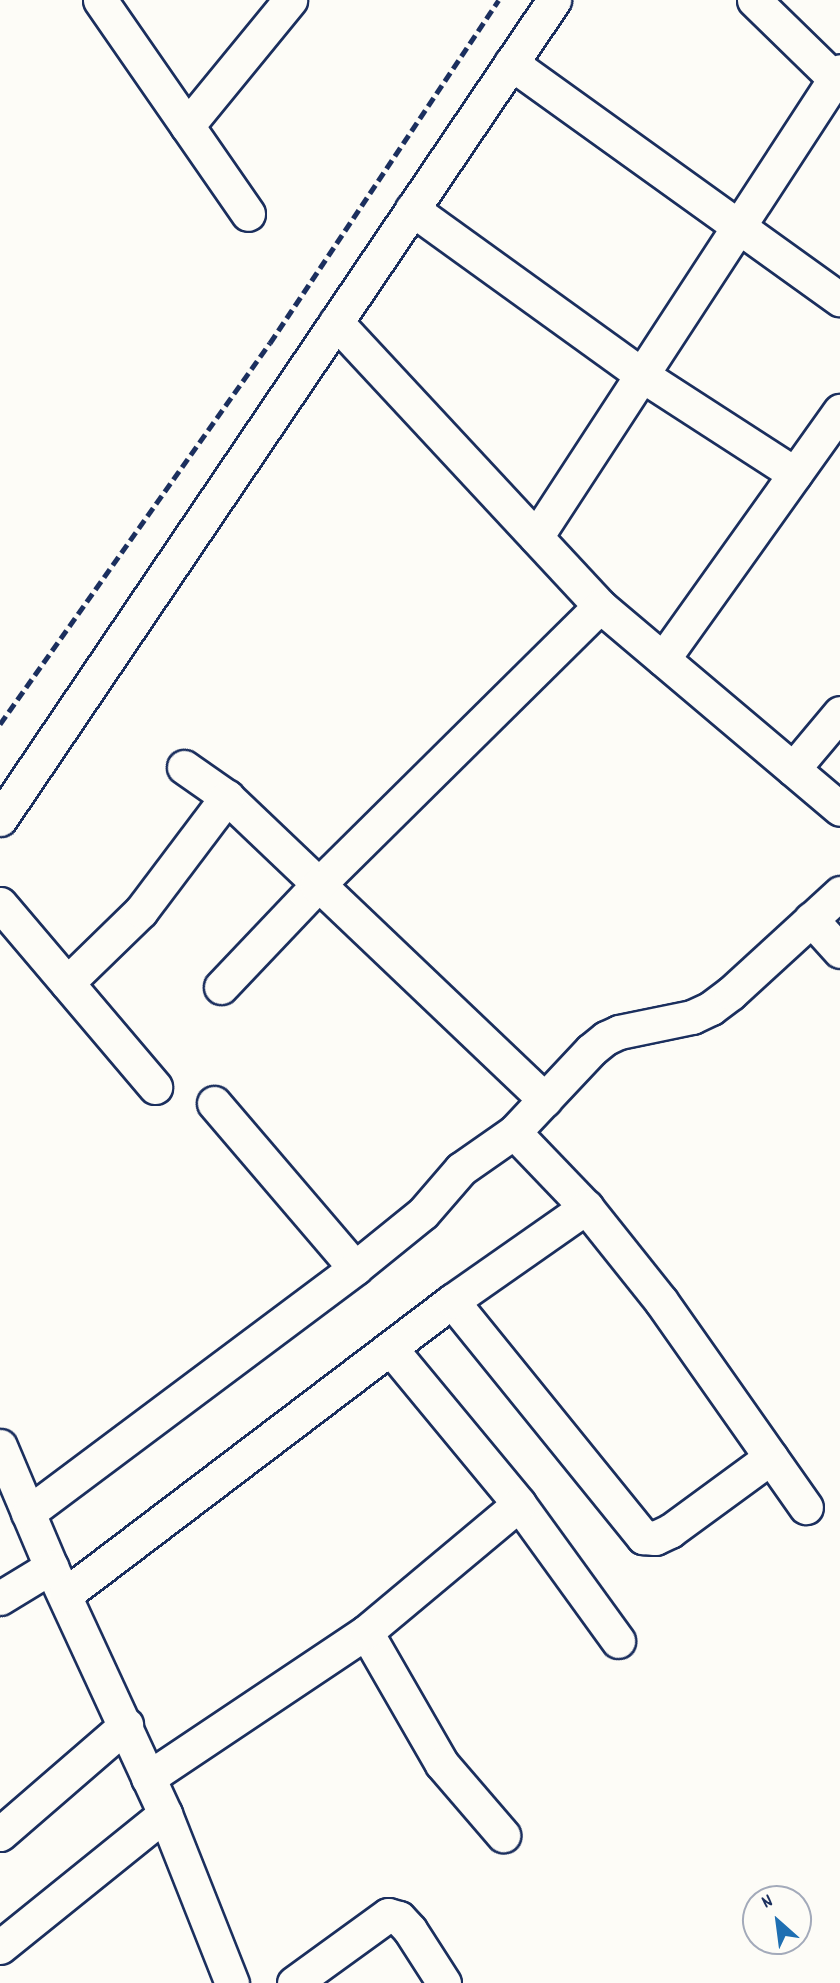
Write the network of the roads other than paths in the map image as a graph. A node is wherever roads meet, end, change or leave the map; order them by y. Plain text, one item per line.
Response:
1 (100, 0) edge
2 (290, 0) edge
3 (554, 0) edge
4 (754, 0) edge
5 (511, 63) junction
6 (838, 77) edge
7 (187, 126) junction
8 (412, 209) junction
9 (248, 214) dead end
10 (740, 224) junction
11 (840, 299) edge
12 (336, 322) junction
13 (642, 375) junction
14 (840, 411) edge
15 (795, 474) junction
16 (536, 537) junction
17 (600, 606) junction
18 (663, 659) junction
19 (840, 713) edge
20 (184, 766) dead end
21 (793, 769) junction
22 (227, 797) junction
23 (840, 809) edge
24 (0, 819) edge
25 (317, 886) junction
26 (840, 892) edge
27 (0, 904) edge
28 (811, 919) junction
29 (840, 951) edge
30 (67, 983) junction
31 (221, 987) dead end
32 (155, 1087) dead end
33 (545, 1100) junction
34 (214, 1103) dead end
35 (514, 1132) junction
36 (586, 1207) junction
37 (355, 1268) junction
38 (452, 1301) junction
39 (391, 1349) junction
40 (0, 1446) edge
41 (771, 1457) junction
42 (519, 1504) junction
43 (806, 1507) dead end
44 (29, 1513) junction
45 (58, 1581) junction
46 (0, 1598) edge
47 (366, 1632) junction
48 (618, 1641) dead end
49 (126, 1725) junction
50 (148, 1778) junction
51 (165, 1814) junction
52 (0, 1834) edge
53 (503, 1835) dead end
54 (0, 1947) edge
55 (232, 1983) edge
56 (294, 1983) edge
57 (443, 1983) edge

1 - 7 street
2 - 7 street
3 - 5 street
4 - 6 street
5 - 8 street
5 - 10 street
6 - 10 street
7 - 9 street
8 - 12 street
8 - 13 street
10 - 11 street
10 - 13 street
12 - 16 street
12 - 24 street
13 - 15 street
13 - 16 street
14 - 15 street
15 - 18 street
16 - 17 street
17 - 18 street
17 - 25 street
18 - 21 street
19 - 21 street
20 - 22 street
21 - 23 street
22 - 25 street
22 - 30 street
25 - 31 street
25 - 33 street
26 - 28 street
27 - 30 street
28 - 29 street
28 - 33 street
30 - 32 street
33 - 35 street
34 - 37 street
35 - 36 street
35 - 37 street
36 - 38 street
36 - 41 street
37 - 44 street
38 - 39 street
38 - 41 street
39 - 42 street
39 - 45 street
40 - 44 street
41 - 43 street
42 - 47 street
42 - 48 street
44 - 45 street
45 - 46 street
45 - 49 street
47 - 50 street
47 - 53 street
49 - 50 street
49 - 52 street
50 - 51 street
51 - 54 street
51 - 55 street
56 - 57 street

